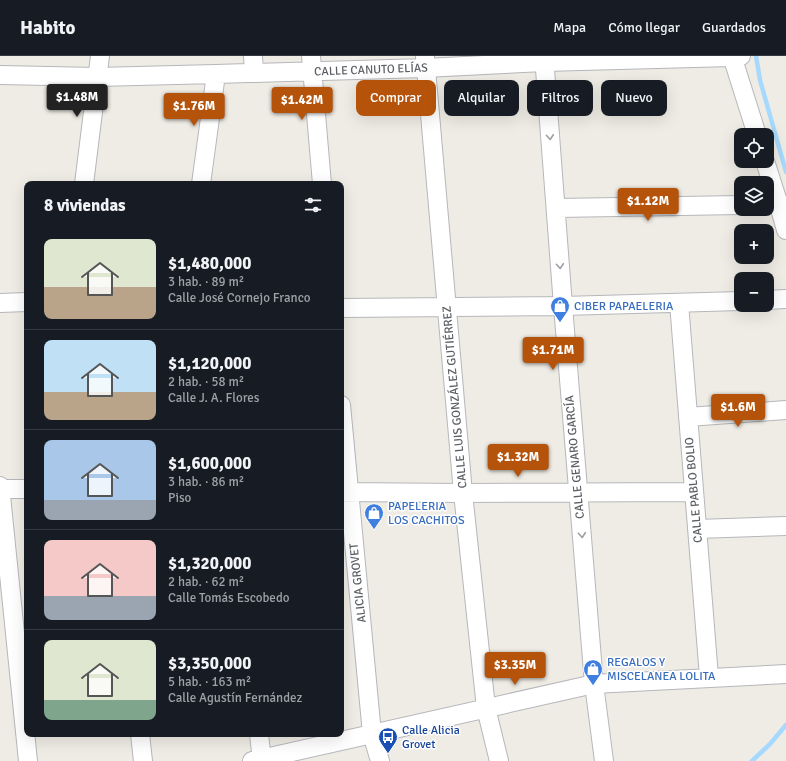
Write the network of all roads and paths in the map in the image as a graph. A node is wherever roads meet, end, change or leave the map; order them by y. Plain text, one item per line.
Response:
1 (100, 56) edge
2 (736, 56) edge
3 (544, 59) edge
4 (425, 62) edge
5 (254, 64) edge
6 (312, 64) edge
7 (216, 74) junction
8 (0, 75) edge
9 (97, 77) junction
10 (755, 128) edge
11 (84, 181) edge
12 (201, 181) edge
13 (322, 181) edge
14 (734, 205) edge
15 (774, 207) edge
16 (556, 208) junction
17 (786, 230) edge
18 (786, 299) edge
19 (774, 300) edge
20 (734, 301) edge
21 (24, 302) edge
22 (0, 303) edge
23 (679, 303) junction
24 (563, 306) junction
25 (447, 307) junction
26 (344, 308) edge
27 (786, 410) edge
28 (688, 417) junction
29 (344, 470) edge
30 (0, 486) edge
31 (0, 489) edge
32 (24, 489) edge
33 (345, 492) edge
34 (694, 492) junction
35 (463, 493) junction
36 (578, 493) junction
37 (786, 526) edge
38 (697, 529) junction
39 (786, 674) edge
40 (709, 677) junction
41 (594, 684) junction
42 (486, 708) junction
43 (24, 722) edge
44 (372, 734) junction
45 (26, 737) edge
46 (140, 737) edge
47 (259, 737) edge
48 (258, 760) edge
49 (28, 761) edge
50 (143, 761) edge
51 (380, 761) edge
52 (499, 761) edge
53 (604, 761) edge

1 - 9 street
2 - 3 street, CALLE CANUTO ELÍAS
2 - 10 street
3 - 4 street, CALLE CANUTO ELÍAS
3 -> 16 street, CALLE GENARO GARCÍA
4 - 6 street, CALLE CANUTO ELÍAS
4 - 25 street, CALLE LUIS GONZÁLEZ GUTIÉRREZ
5 - 6 street, CALLE CANUTO ELÍAS
5 - 7 street, CALLE CANUTO ELÍAS
6 - 13 street
7 - 9 street, CALLE CANUTO ELÍAS
7 - 12 street
8 - 9 street, CALLE CANUTO ELÍAS
9 - 11 street
14 - 16 street
15 - 17 street
16 -> 24 street, CALLE GENARO GARCÍA
18 - 19 street
20 - 23 street
21 - 22 street
23 - 24 street
23 - 28 street, CALLE PABLO BOLIO
24 - 25 street
24 - 36 street, CALLE GENARO GARCÍA
25 - 26 street
25 - 35 street, CALLE LUIS GONZÁLEZ GUTIÉRREZ
27 - 28 street
28 - 34 street, CALLE PABLO BOLIO
29 - 33 street, ALICIA GROVET
30 - 31 street
31 - 32 street
31 - 43 street
33 - 35 street
33 - 44 street, ALICIA GROVET
34 - 36 street
34 - 38 street, CALLE PABLO BOLIO
35 - 36 street
35 - 42 street, CALLE LUIS GONZÁLEZ GUTIÉRREZ
36 -> 41 street, CALLE GENARO GARCÍA
37 - 38 street
38 - 40 street, CALLE PABLO BOLIO
39 - 40 street
40 - 41 street
41 - 42 street
41 - 53 street, CALLE GENARO GARCÍA
42 - 44 street
42 - 52 street, CALLE LUIS GONZÁLEZ GUTIÉRREZ
44 - 48 street
44 - 51 street, ALICIA GROVET
45 - 49 street
46 - 50 street
47 - 48 street

